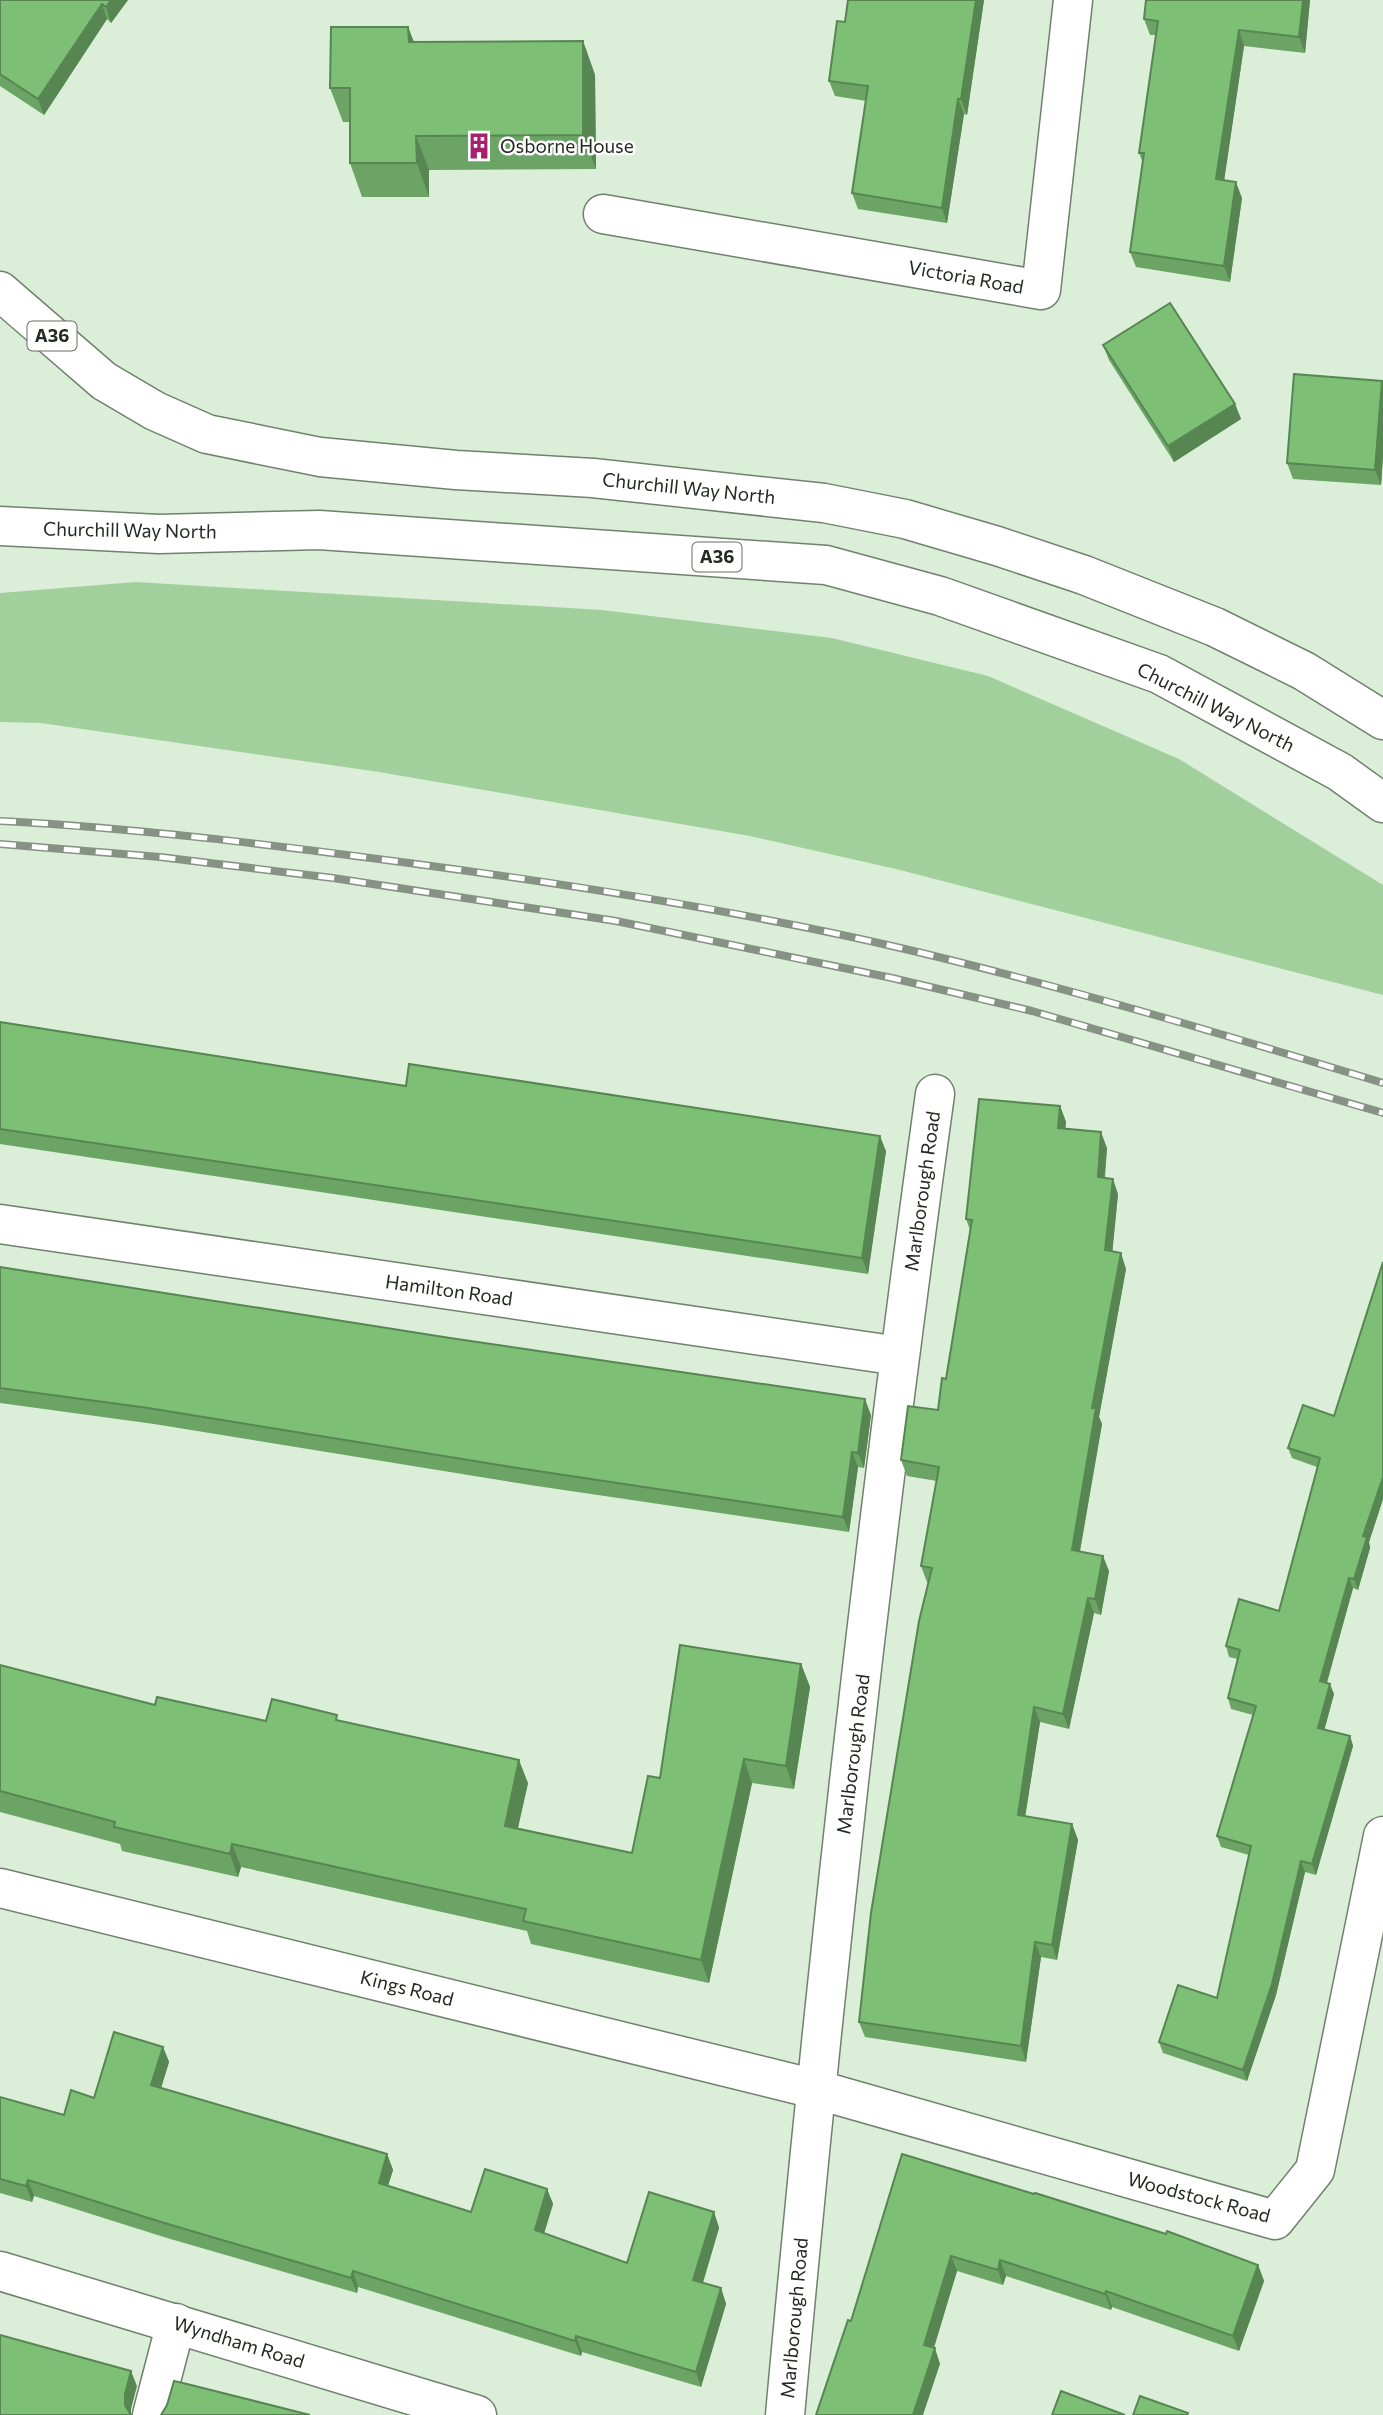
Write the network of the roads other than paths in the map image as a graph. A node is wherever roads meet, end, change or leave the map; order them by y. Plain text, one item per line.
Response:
1 (1073, 0) edge
2 (603, 214) dead end
3 (0, 291) edge
4 (0, 526) edge
5 (1383, 720) edge
6 (1383, 803) edge
7 (935, 1094) dead end
8 (0, 1224) edge
9 (899, 1356) junction
10 (1383, 1836) edge
11 (0, 1888) edge
12 (815, 2089) junction
13 (0, 2271) edge
14 (176, 2323) junction
15 (152, 2415) edge
16 (477, 2415) edge
17 (785, 2415) edge

1 - 2 main road, Victoria Road
3 - 5 main road, Churchill Way North / A36
4 - 6 main road, Churchill Way North / A36
7 - 9 main road, Marlborough Road
8 - 9 main road, Hamilton Road
9 - 12 main road, Marlborough Road
10 - 12 main road, Woodstock Road
11 - 12 main road, Kings Road
12 - 17 main road, Marlborough Road
13 - 14 main road, Wyndham Road
14 - 15 main road
14 - 16 main road, Wyndham Road

